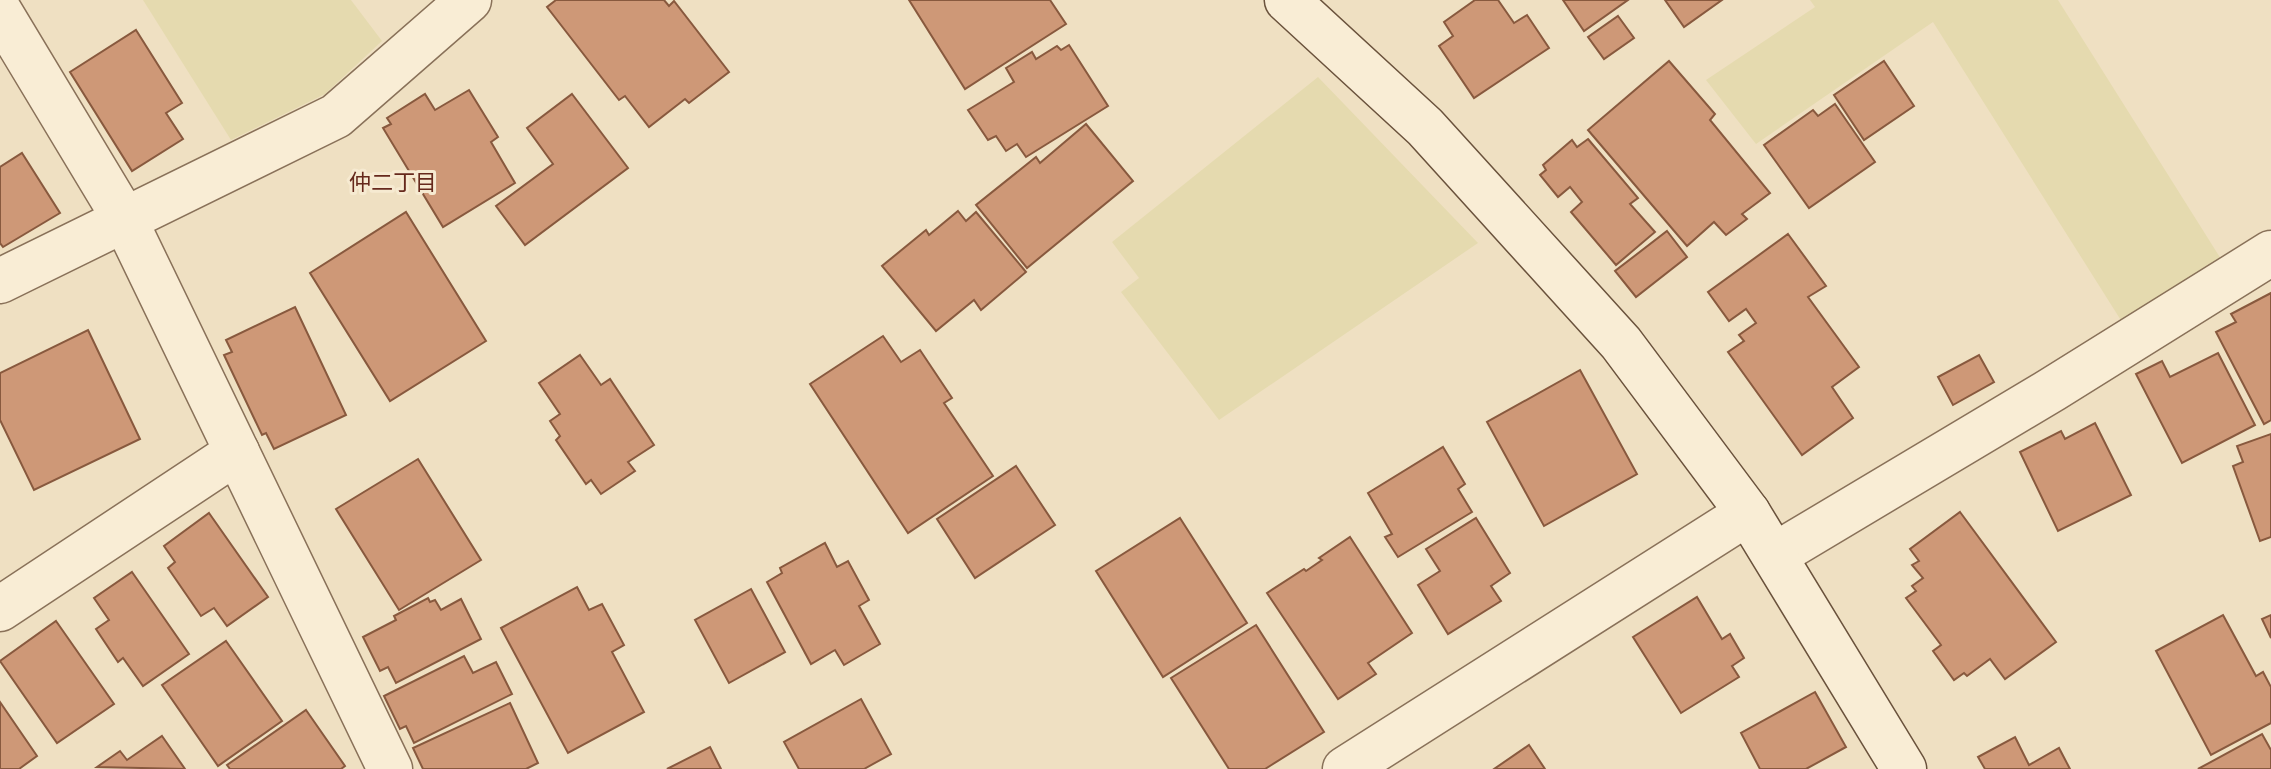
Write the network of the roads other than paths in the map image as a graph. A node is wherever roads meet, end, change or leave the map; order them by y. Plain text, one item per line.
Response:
1 (469, 0) edge
2 (1287, 0) edge
3 (0, 12) edge
4 (124, 218) junction
5 (2271, 253) edge
6 (0, 281) edge
7 (237, 452) junction
8 (1748, 513) junction
9 (1775, 555) junction
10 (0, 609) edge
11 (390, 769) edge
12 (1345, 769) edge
13 (1904, 769) edge

1 - 4 street
2 - 8 street
3 - 4 street
4 - 6 street
4 - 7 street
5 - 9 street
7 - 10 street
7 - 11 street
8 - 9 street
8 - 12 street
9 - 13 street

